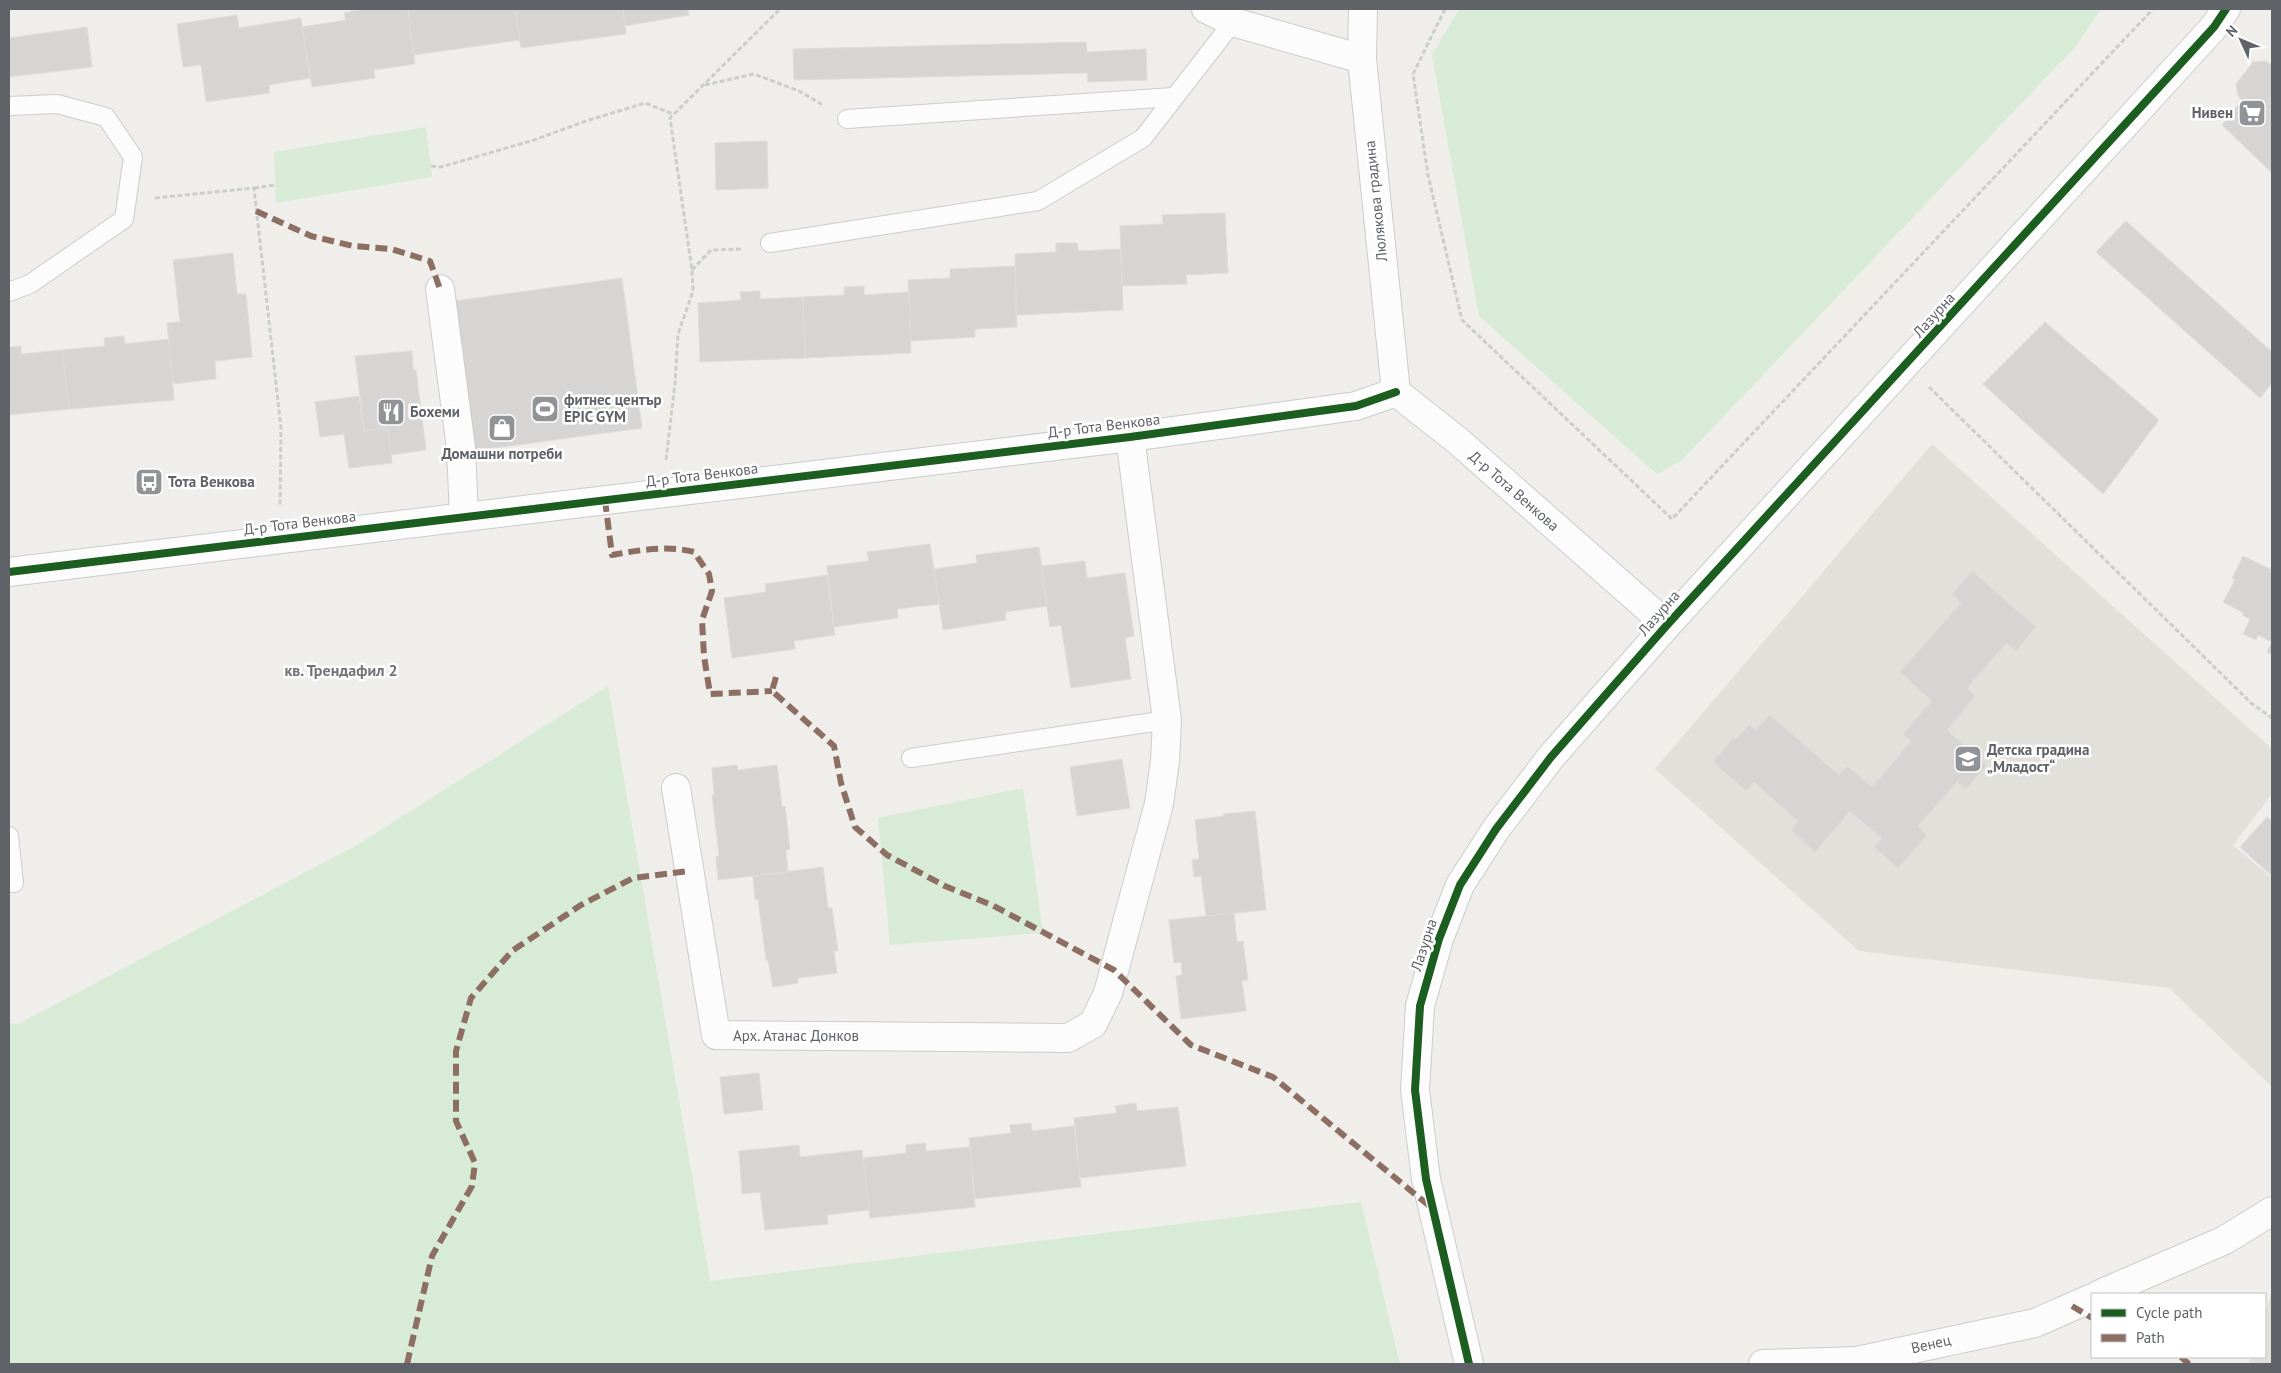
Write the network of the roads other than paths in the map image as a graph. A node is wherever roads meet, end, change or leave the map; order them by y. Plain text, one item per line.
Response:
1 (1206, 9) edge
2 (1363, 9) edge
3 (2226, 9) edge
4 (1233, 22) junction
5 (1362, 59) junction
6 (1173, 97) junction
7 (9, 106) edge
8 (848, 119) road end
9 (770, 243) road end
10 (440, 290) dead end
11 (9, 292) edge
12 (1396, 392) junction
13 (1130, 436) junction
14 (464, 517) junction
15 (9, 572) edge
16 (1667, 626) junction
17 (1167, 720) junction
18 (912, 758) dead end
19 (676, 788) dead end
20 (9, 836) edge
21 (9, 883) edge
22 (2272, 1211) edge
23 (2102, 1293) edge
24 (2091, 1298) edge
25 (1469, 1364) edge
26 (1763, 1364) edge

1 - 4 street
2 - 5 street, Люлякова градина
3 - 16 street, Лазурна
4 - 5 street
4 - 6 lane
5 - 12 street, Люлякова градина
6 - 8 lane
6 - 9 lane
7 - 11 lane
10 - 14 street
12 - 13 street, Д-р Тота Венкова
12 - 16 street, Д-р Тота Венкова
13 - 14 street, Д-р Тота Венкова
13 - 17 street
14 - 15 street, Д-р Тота Венкова
16 - 25 street, Лазурна
17 - 18 lane
17 - 19 street, Арх. Атанас Донков
20 - 21 lane
22 - 23 street
24 - 26 street, Венец

